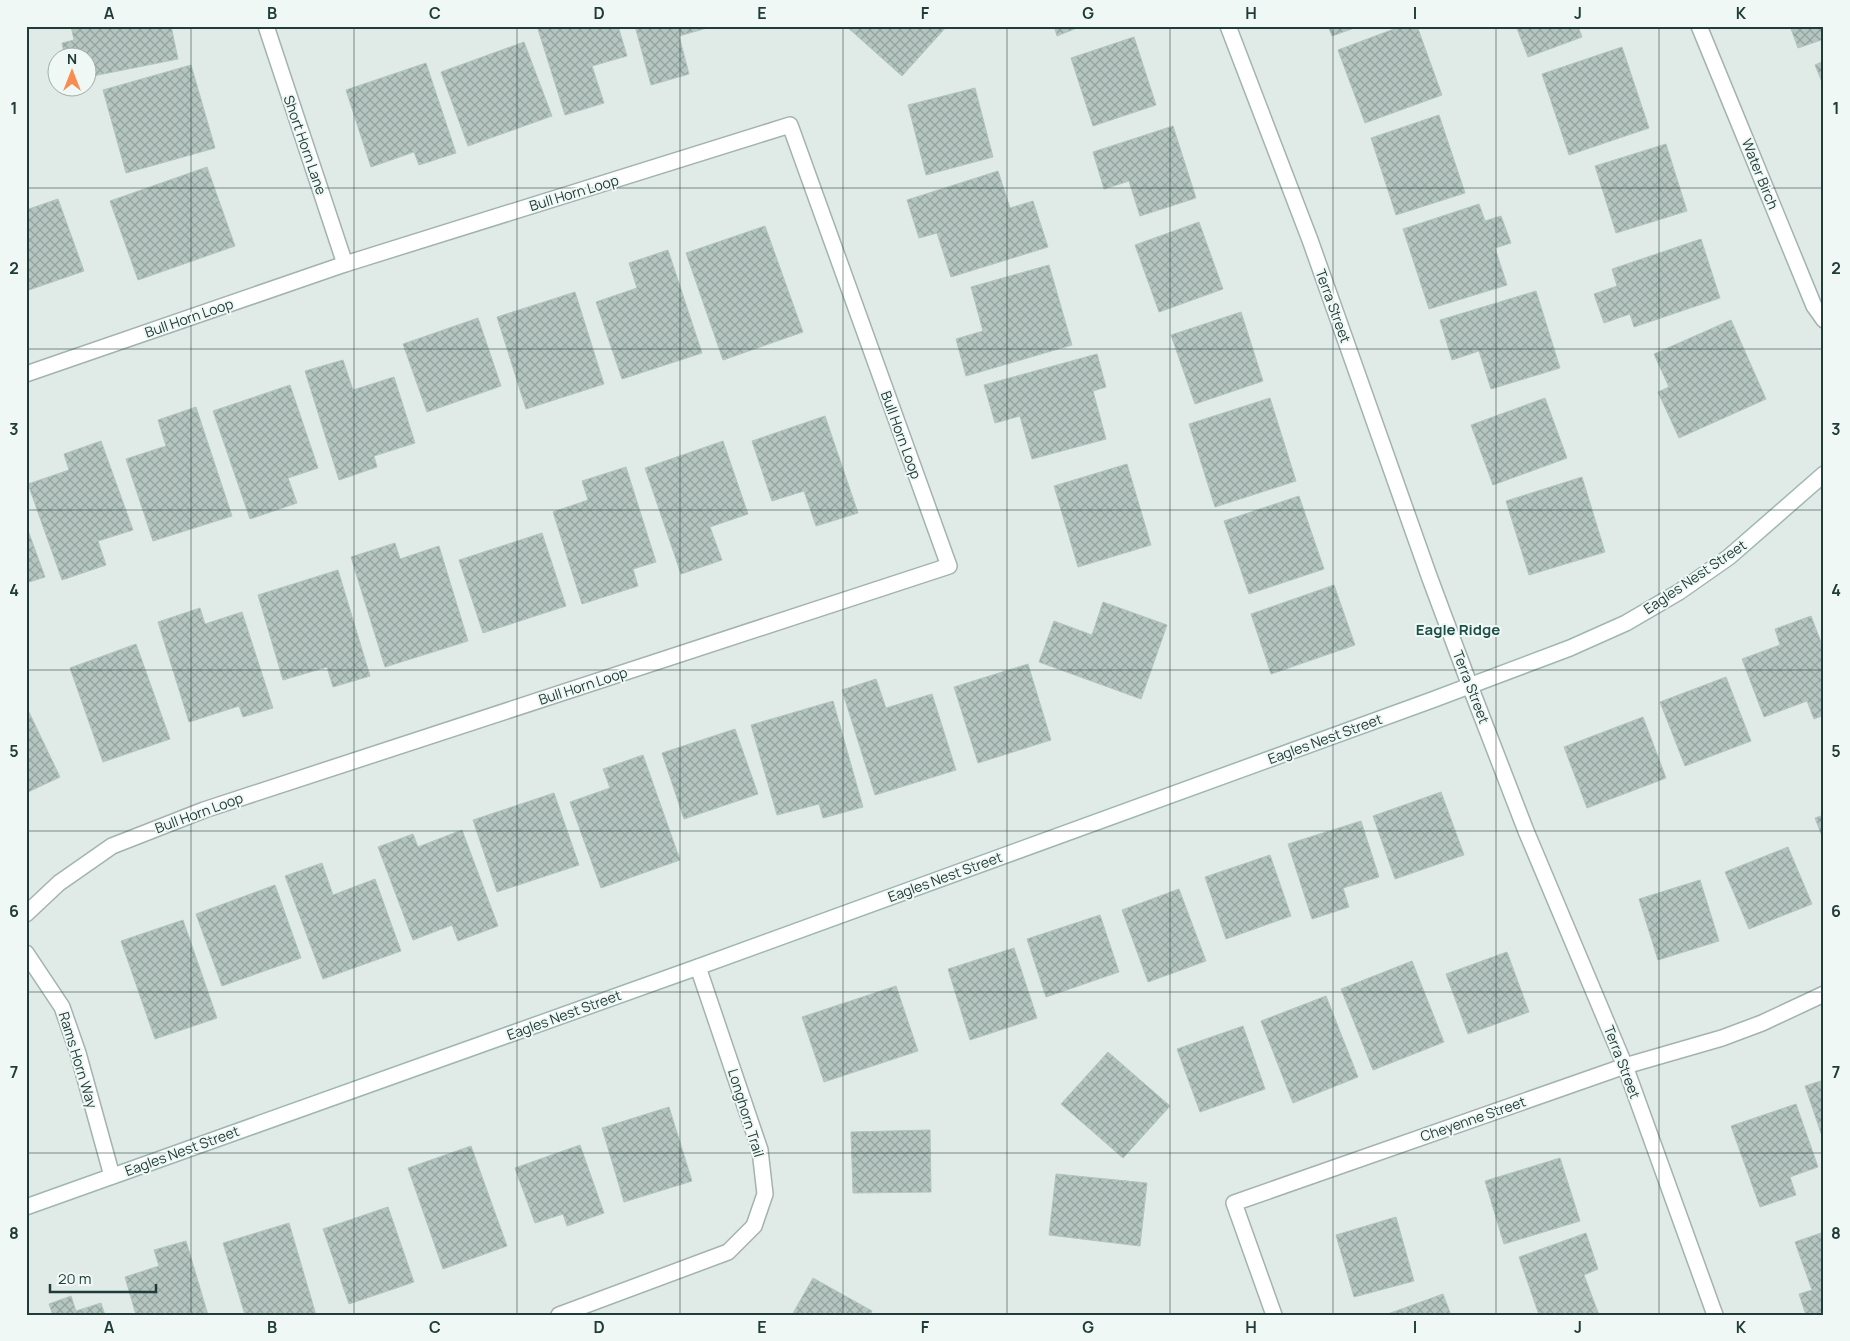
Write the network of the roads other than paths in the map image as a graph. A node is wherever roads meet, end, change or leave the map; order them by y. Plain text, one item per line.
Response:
1 (266, 26) edge
2 (1228, 26) edge
3 (1699, 26) edge
4 (345, 264) junction
5 (1824, 320) edge
6 (26, 374) edge
7 (1824, 474) edge
8 (1470, 686) junction
9 (26, 914) edge
10 (26, 953) edge
11 (698, 967) junction
12 (1824, 994) edge
13 (1625, 1066) junction
14 (112, 1176) junction
15 (26, 1207) edge
16 (559, 1315) edge
17 (1274, 1315) edge
18 (1715, 1315) edge

1 - 4 street, Short Horn Lane
2 - 8 street, Terra Street
3 - 5 street, Water Birch
4 - 6 street, Bull Horn Loop
4 - 9 street, Bull Horn Loop
7 - 8 street, Eagles Nest Street
8 - 11 street, Eagles Nest Street
8 - 13 street, Terra Street
10 - 14 street, Rams Horn Way
11 - 14 street, Eagles Nest Street
11 - 16 street, Longhorn Trail
12 - 13 street, Cheyenne Street
13 - 17 street, Cheyenne Street
13 - 18 street, Terra Street
14 - 15 street, Eagles Nest Street

